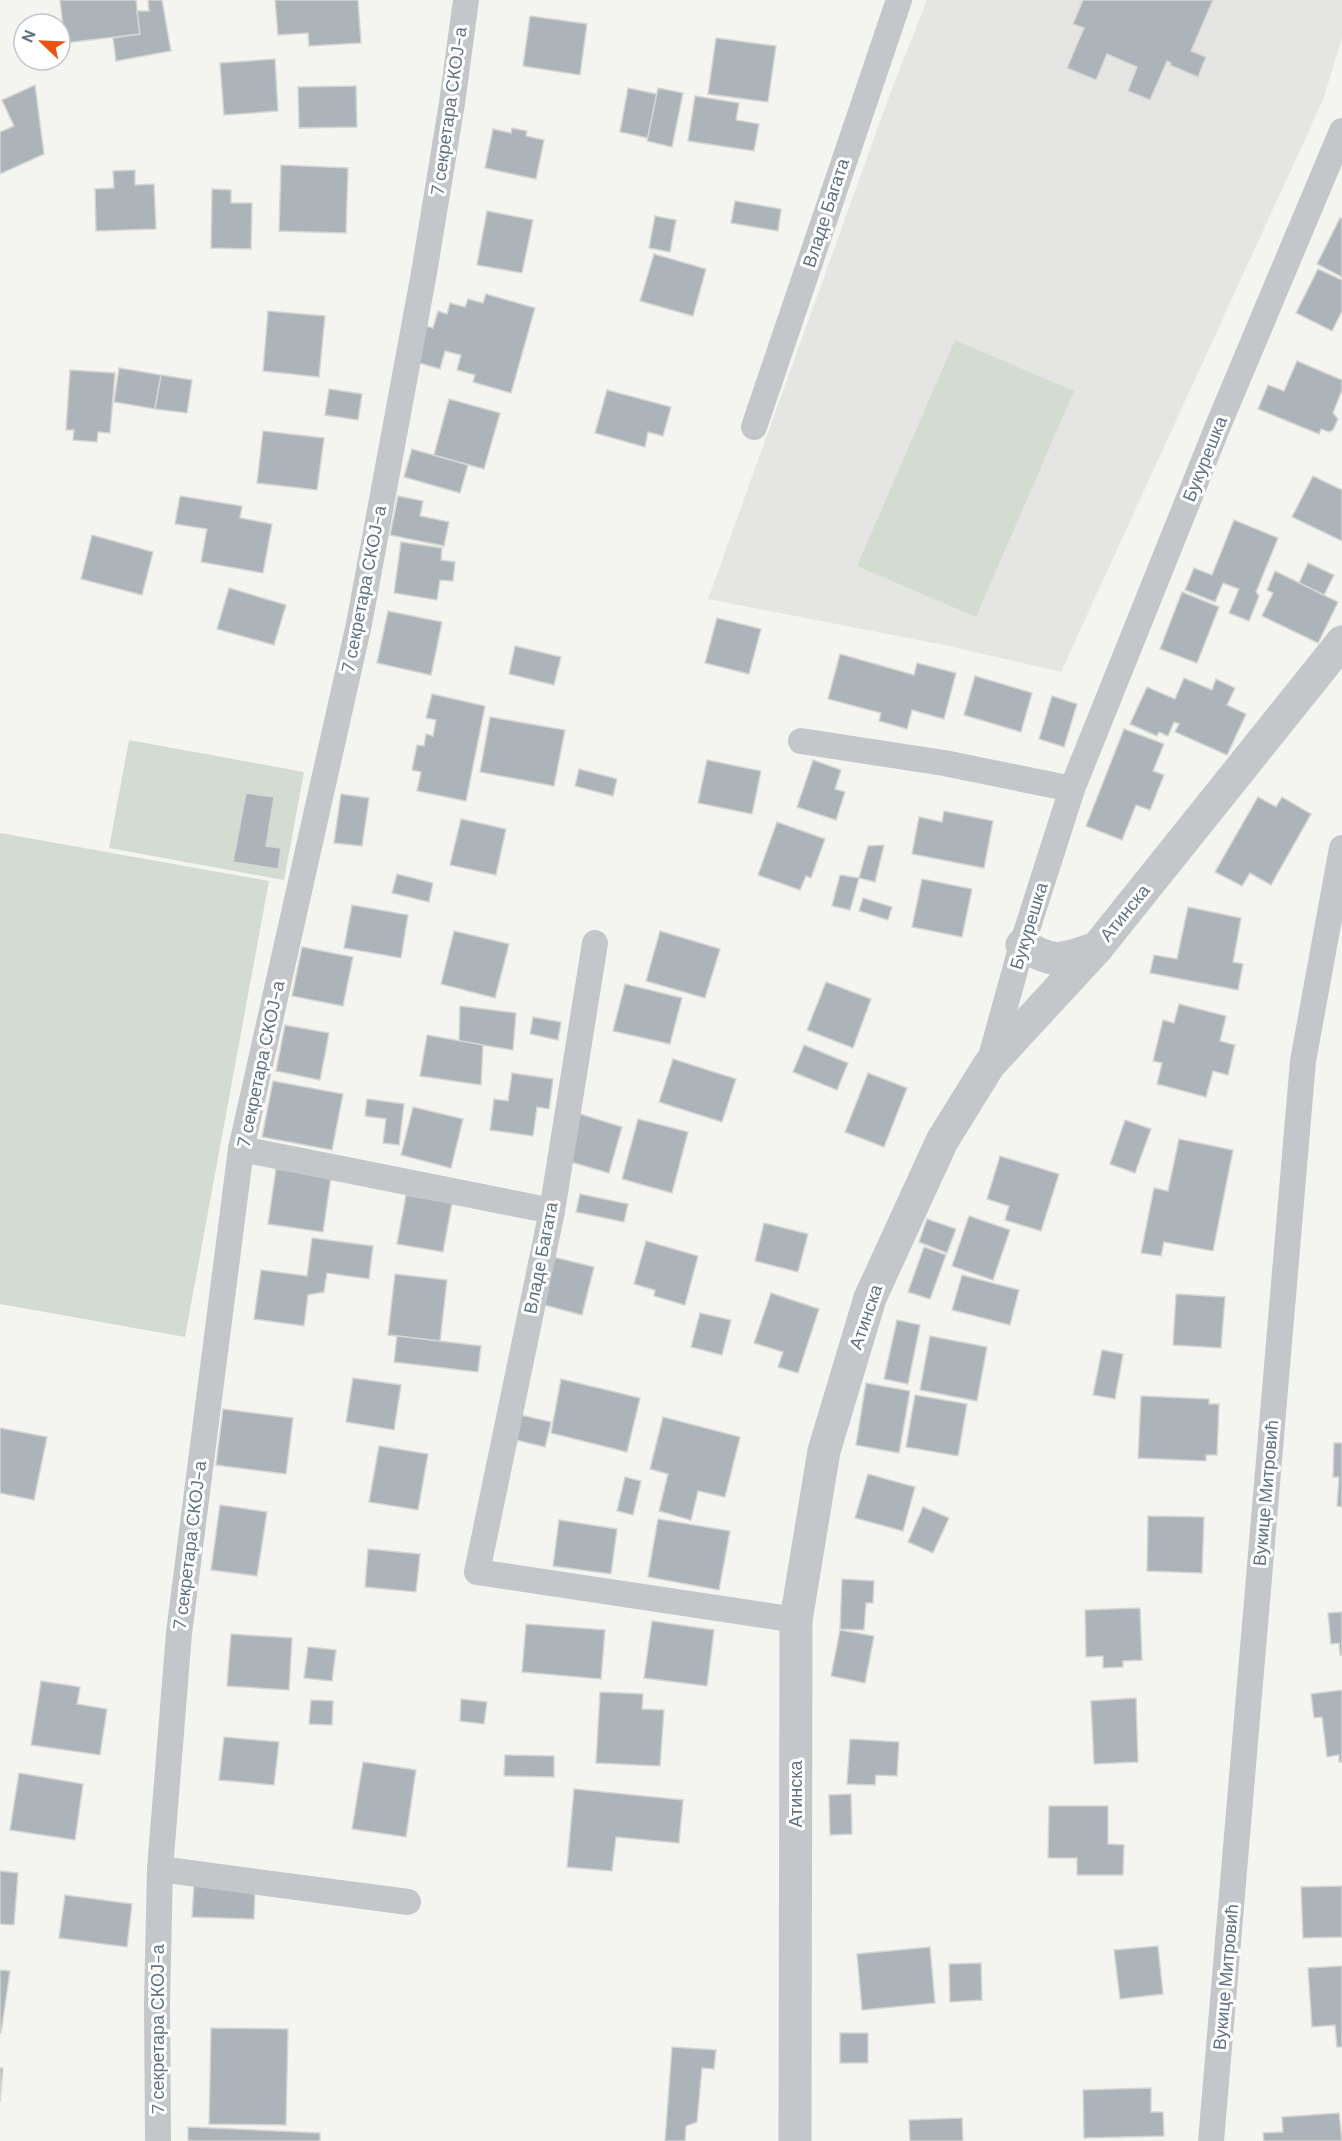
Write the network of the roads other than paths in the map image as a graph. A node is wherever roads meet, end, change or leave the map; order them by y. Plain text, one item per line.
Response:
1 (466, 0) edge
2 (899, 0) edge
3 (1342, 131) edge
4 (754, 427) dead end
5 (1342, 642) edge
6 (801, 741) dead end
7 (1072, 789) junction
8 (1342, 848) edge
9 (595, 943) dead end
10 (1022, 945) junction
11 (1097, 948) junction
12 (988, 1065) junction
13 (241, 1149) junction
14 (552, 1211) junction
15 (796, 1620) junction
16 (160, 1869) junction
17 (408, 1902) dead end
18 (158, 2141) edge
19 (795, 2141) edge
20 (1211, 2141) edge

1 - 13 street, 7 секретара СКОЈ-а
2 - 4 street, Владе Багата
3 - 7 street, Букурешка
5 - 11 street, Атинска
6 - 7 street
7 - 10 street, Букурешка
8 - 20 street, Вукице Митровић
9 - 14 street, Владе Багата
10 - 11 street
10 - 12 street, Букурешка
11 - 12 street, Атинска
12 - 15 street, Атинска
13 - 14 street
13 - 16 street, 7 секретара СКОЈ-а
14 - 15 street, Владе Багата
15 - 19 street, Атинска
16 - 17 street
16 - 18 street, 7 секретара СКОЈ-а

